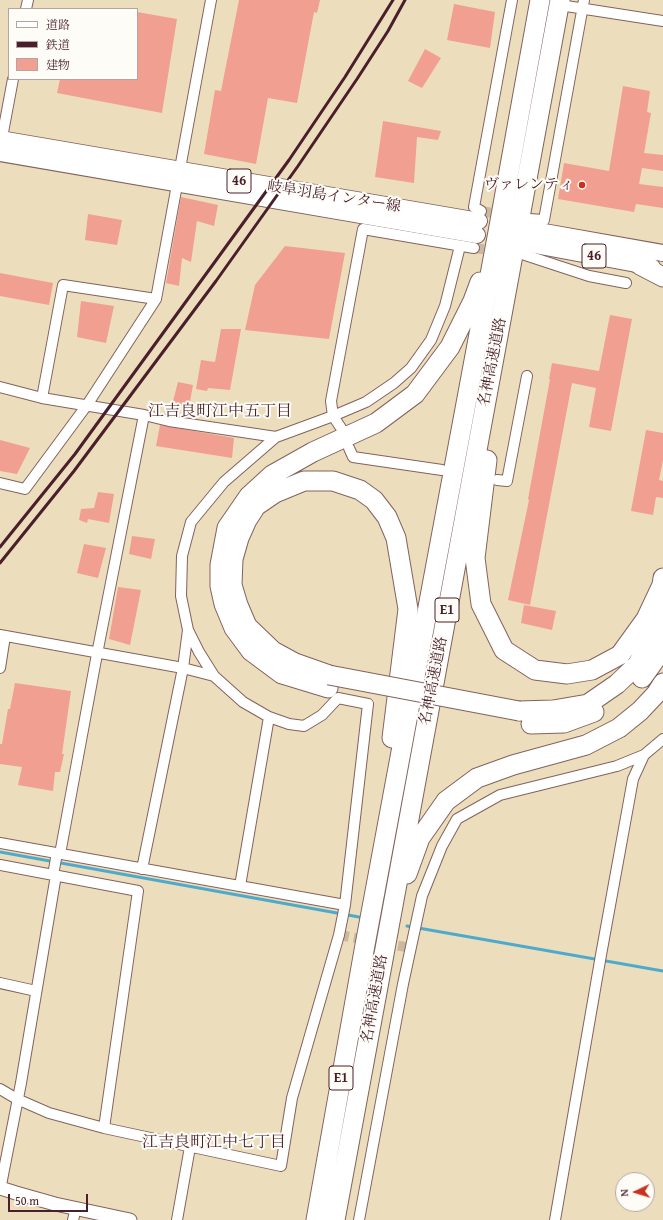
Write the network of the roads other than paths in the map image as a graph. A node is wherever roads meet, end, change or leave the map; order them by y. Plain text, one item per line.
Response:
1 (211, 0) edge
2 (512, 0) edge
3 (540, 0) edge
4 (563, 3) edge
5 (583, 4) edge
6 (663, 21) edge
7 (13, 80) edge
8 (1, 146) edge
9 (178, 177) junction
10 (372, 224) junction
11 (478, 229) junction
12 (498, 232) junction
13 (523, 240) junction
14 (460, 246) junction
15 (663, 253) edge
16 (640, 265) junction
17 (663, 269) edge
18 (663, 277) edge
19 (626, 283) dead end
20 (156, 299) junction
21 (527, 376) dead end
22 (0, 387) edge
23 (42, 398) junction
24 (87, 405) junction
25 (144, 415) junction
26 (333, 416) junction
27 (343, 431) dead end
28 (276, 437) junction
29 (349, 448) dead end
30 (442, 470) dead end
31 (497, 480) dead end
32 (0, 483) edge
33 (662, 581) edge
34 (188, 630) junction
35 (3, 636) edge
36 (663, 646) edge
37 (97, 654) junction
38 (0, 668) edge
39 (183, 668) junction
40 (214, 676) junction
41 (328, 682) junction
42 (663, 683) edge
43 (269, 717) junction
44 (518, 718) junction
45 (663, 739) edge
46 (644, 755) junction
47 (0, 843) edge
48 (58, 854) junction
49 (0, 865) edge
50 (142, 869) junction
51 (54, 873) junction
52 (240, 886) junction
53 (344, 906) junction
54 (389, 922) junction
55 (367, 936) junction
56 (0, 983) edge
57 (36, 991) junction
58 (0, 1089) edge
59 (18, 1099) junction
60 (104, 1128) junction
61 (190, 1147) junction
62 (0, 1189) edge
63 (74, 1214) edge
64 (130, 1220) edge
65 (177, 1220) edge
66 (316, 1220) edge
67 (335, 1220) edge
68 (359, 1220) edge
69 (555, 1220) edge

1 - 9 street
2 - 11 street
3 - 12 highway, 名神高速道路 / E1
4 - 5 street
4 - 13 highway, 名神高速道路 / E1
5 - 6 street
5 - 13 street
7 - 8 street
8 - 9 main road, 岐阜羽島インター線 / 46
9 - 10 main road, 岐阜羽島インター線 / 46
9 - 11 main road, 岐阜羽島インター線 / 46
9 - 20 street
10 - 11 main road, 岐阜羽島インター線 / 46
10 - 14 street
10 - 26 street
11 - 14 street
12 - 41 highway
12 - 55 highway, 名神高速道路 / E1
13 - 15 main road, 46
13 - 16 main road, 46
13 - 19 street
13 - 33 highway
13 - 54 highway, 名神高速道路 / E1
14 - 26 street
16 - 17 main road, 46
16 - 18 highway
20 - 23 street
20 - 24 street
21 - 31 street
22 - 23 street
23 - 24 street
24 - 25 street
24 - 32 street
25 - 28 street
25 - 37 street
26 - 27 street
26 - 28 street
28 - 34 street
29 - 30 street
33 - 44 highway
34 - 39 street
34 - 40 street
35 - 37 street
35 - 38 street
36 - 44 highway
37 - 39 street
37 - 48 street
39 - 40 street
39 - 50 street
40 - 43 street
41 - 44 highway
41 - 55 highway
42 - 54 highway
43 - 52 street
43 - 53 street
45 - 46 street
46 - 68 street
46 - 69 street
47 - 48 street
48 - 50 street
48 - 51 street
49 - 51 street
50 - 52 street
51 - 57 street
51 - 60 street
52 - 53 street
53 - 61 street
54 - 67 highway, 名神高速道路 / E1
55 - 66 highway, 名神高速道路 / E1
56 - 57 street
57 - 59 street
58 - 59 street
59 - 60 street
59 - 62 street
60 - 61 street
61 - 65 street
62 - 63 street
63 - 64 street

